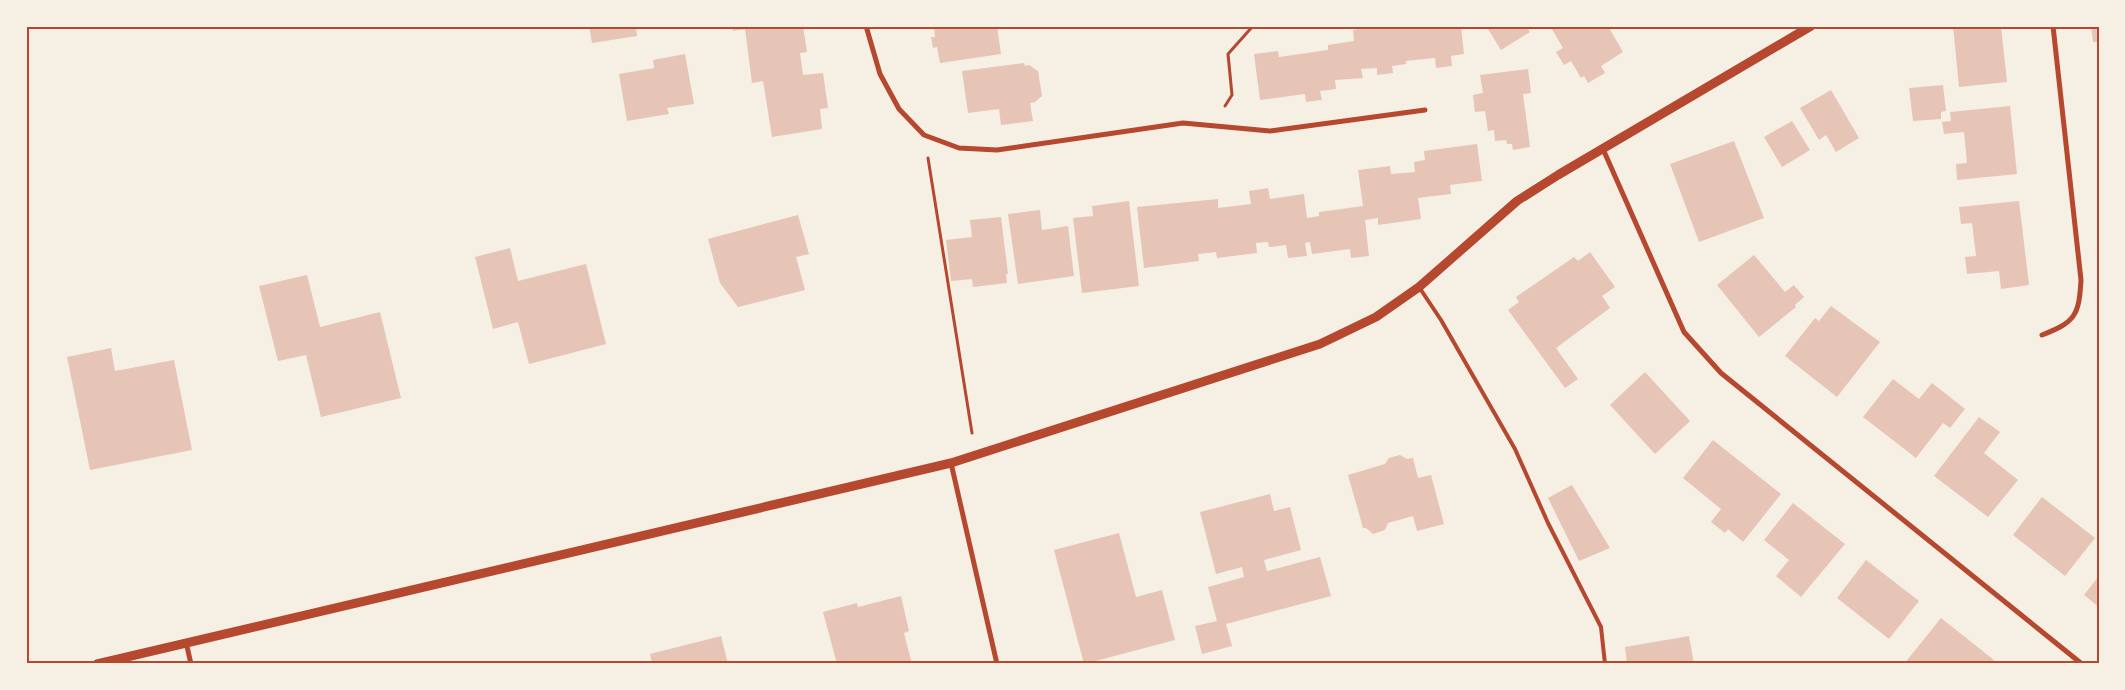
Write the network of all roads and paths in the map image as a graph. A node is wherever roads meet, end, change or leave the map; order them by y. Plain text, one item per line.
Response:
1 (866, 26) edge
2 (1253, 26) edge
3 (1811, 26) edge
4 (2053, 26) edge
5 (1426, 110) dead end
6 (1212, 125) junction
7 (924, 135) junction
8 (1603, 149) junction
9 (1419, 287) junction
10 (2042, 335) dead end
11 (976, 454) junction
12 (951, 462) junction
13 (186, 642) junction
14 (97, 664) edge
15 (191, 664) edge
16 (997, 664) edge
17 (1605, 664) edge
18 (2082, 664) edge

1 - 7 street
2 - 6 path
3 - 8 street
4 - 10 street
5 - 6 street
6 - 7 street
7 - 11 path
8 - 9 street
8 - 18 street
9 - 11 street
9 - 17 lane
11 - 12 street
12 - 13 street
12 - 16 street
13 - 14 street
13 - 15 street

